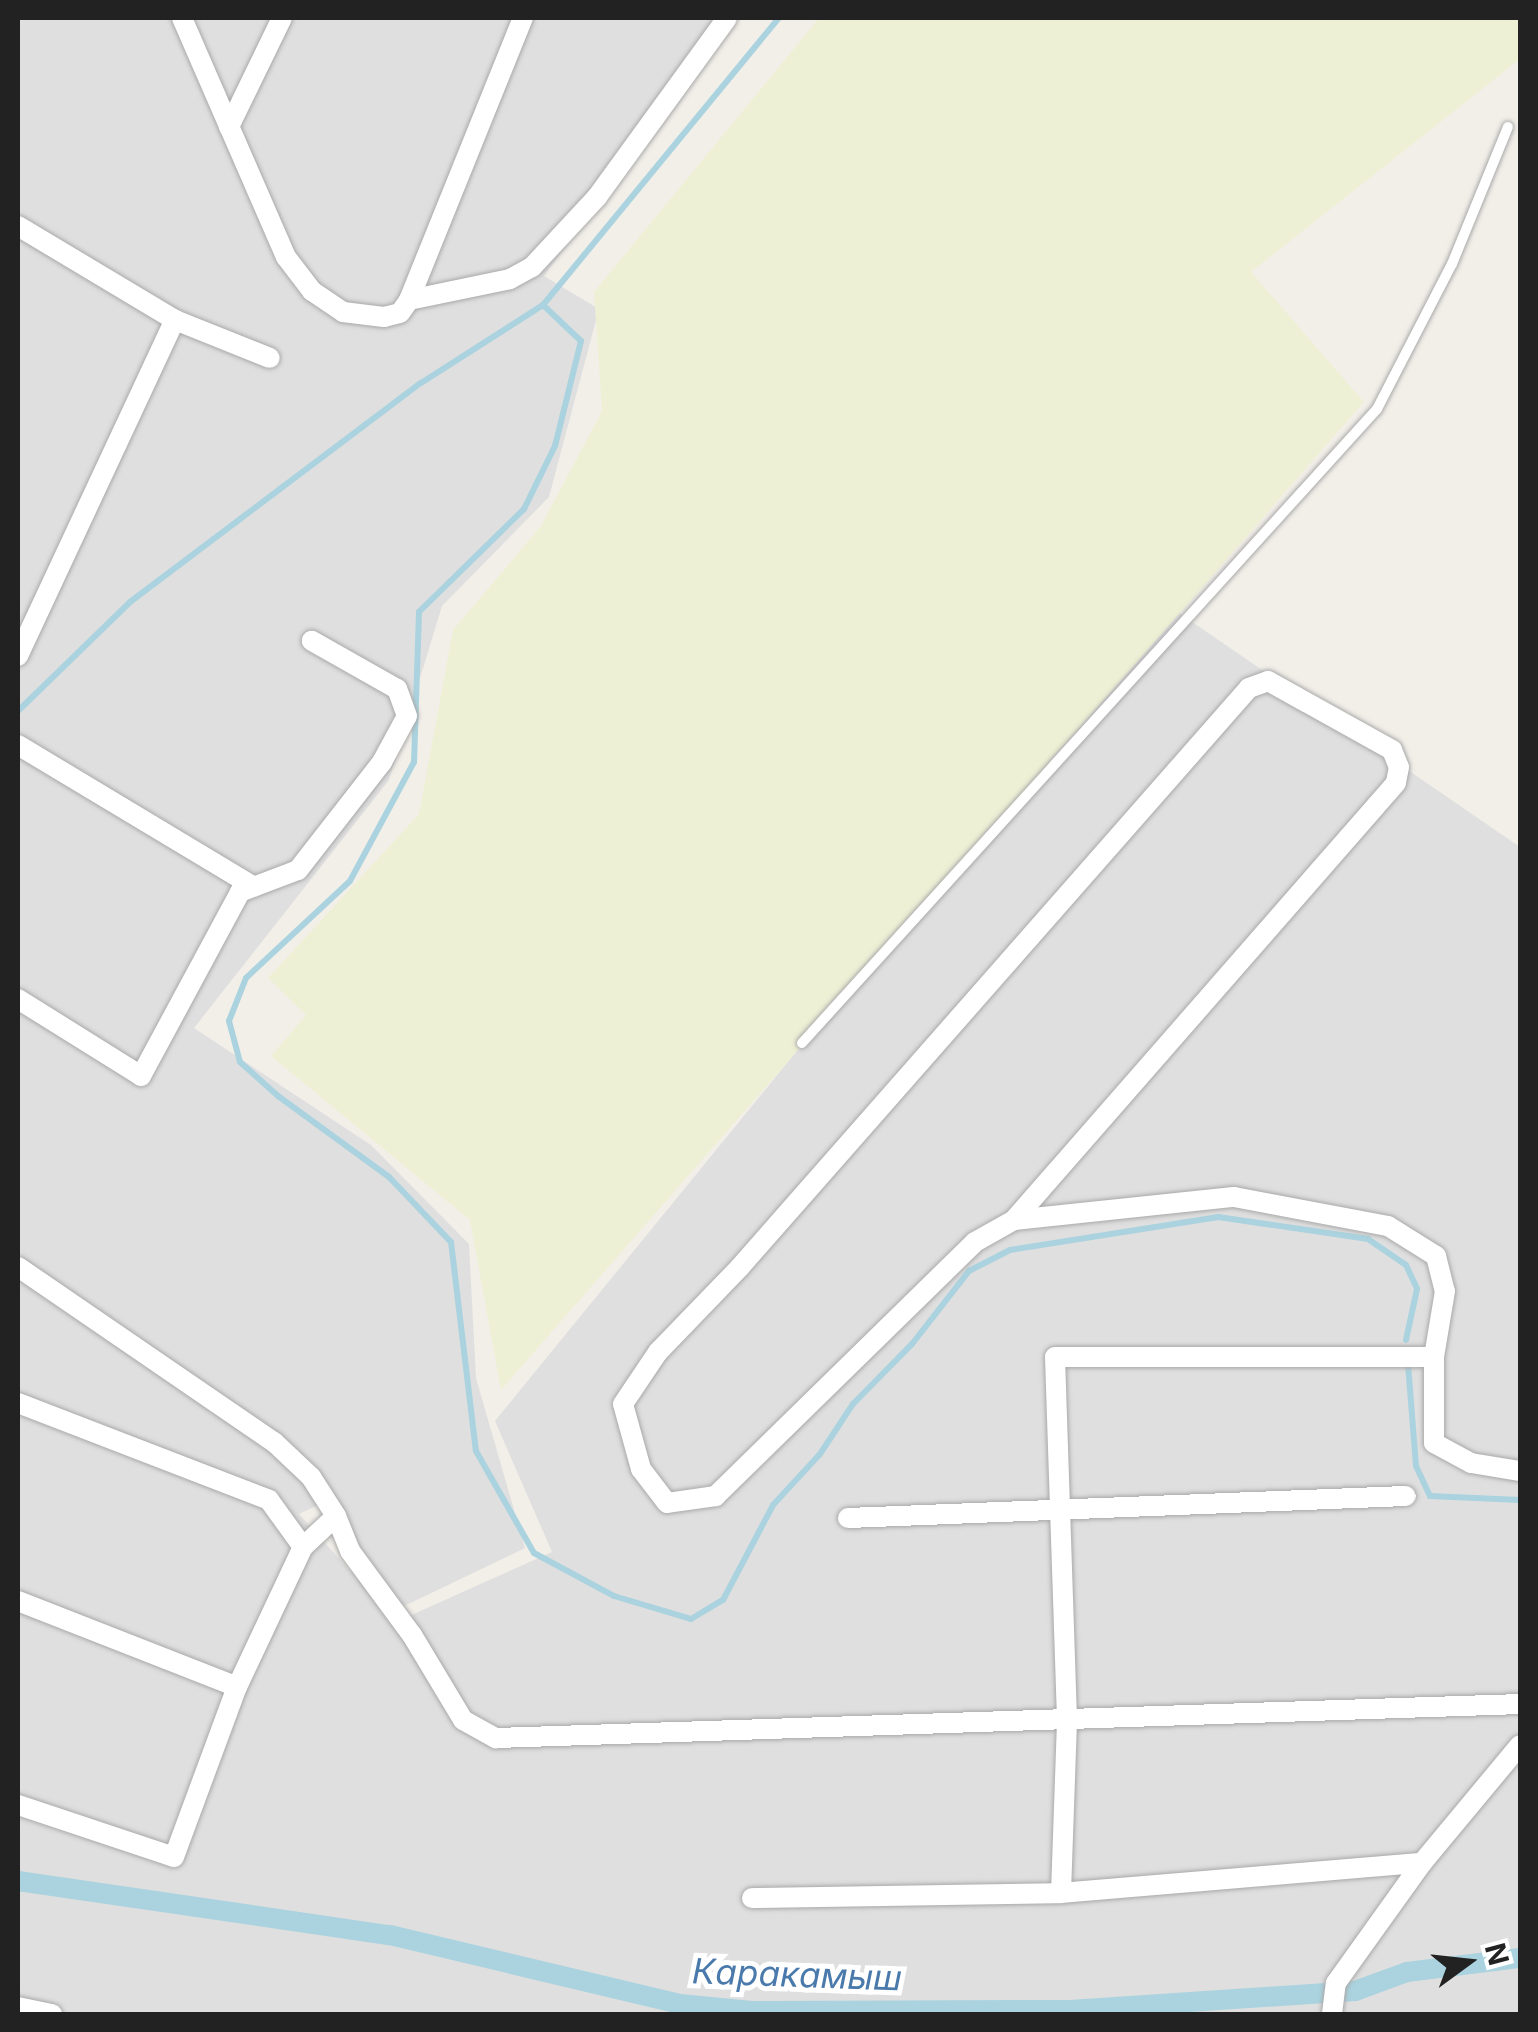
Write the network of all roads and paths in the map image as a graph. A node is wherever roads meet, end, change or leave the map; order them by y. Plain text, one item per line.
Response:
1 (182, 18) edge
2 (282, 18) edge
3 (522, 18) edge
4 (728, 18) edge
5 (229, 127) junction
6 (1508, 127) dead end
7 (18, 226) edge
8 (409, 300) junction
9 (175, 320) junction
10 (270, 358) dead end
11 (312, 641) dead end
12 (18, 656) edge
13 (18, 745) edge
14 (254, 887) junction
15 (18, 999) edge
16 (802, 1043) dead end
17 (1014, 1220) junction
18 (18, 1267) edge
19 (1434, 1357) junction
20 (18, 1403) edge
21 (1520, 1471) edge
22 (1406, 1496) dead end
23 (1060, 1509) junction
24 (336, 1516) junction
25 (848, 1518) dead end
26 (303, 1546) junction
27 (18, 1601) edge
28 (237, 1687) junction
29 (1520, 1704) edge
30 (1067, 1719) junction
31 (1520, 1745) edge
32 (18, 1805) edge
33 (1422, 1864) junction
34 (1061, 1893) junction
35 (752, 1898) dead end
36 (18, 2007) edge
37 (1333, 2011) edge
38 (52, 2014) edge

1 - 5 street
2 - 5 street
3 - 8 street
4 - 8 street
5 - 8 street
6 - 16 lane
7 - 9 street
9 - 10 street
9 - 12 street
11 - 14 street
13 - 14 street
14 - 15 street
17 - 17 street
17 - 19 street
18 - 24 street
19 - 21 street
19 - 23 street
20 - 26 street
22 - 23 street
23 - 25 street
23 - 30 street
24 - 26 street
24 - 30 street
26 - 28 street
27 - 28 street
28 - 32 street
29 - 30 street
30 - 34 street
31 - 33 street
33 - 34 street
33 - 37 street
34 - 35 street
36 - 38 street

